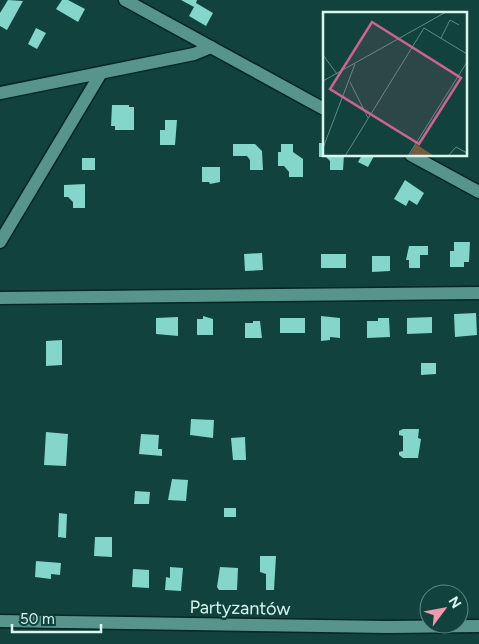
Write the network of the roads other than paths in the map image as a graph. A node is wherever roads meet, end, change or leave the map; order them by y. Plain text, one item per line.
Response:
1 (125, 0) edge
2 (211, 47) junction
3 (101, 73) junction
4 (0, 93) edge
5 (323, 108) edge
6 (413, 156) edge
7 (479, 192) edge
8 (0, 242) edge
9 (479, 293) edge
10 (0, 298) edge
11 (0, 621) edge
12 (479, 626) edge

1 - 2 street
2 - 3 street
2 - 5 street
3 - 4 street
3 - 8 street
6 - 7 street
9 - 10 street
11 - 12 street, Partyzantów

